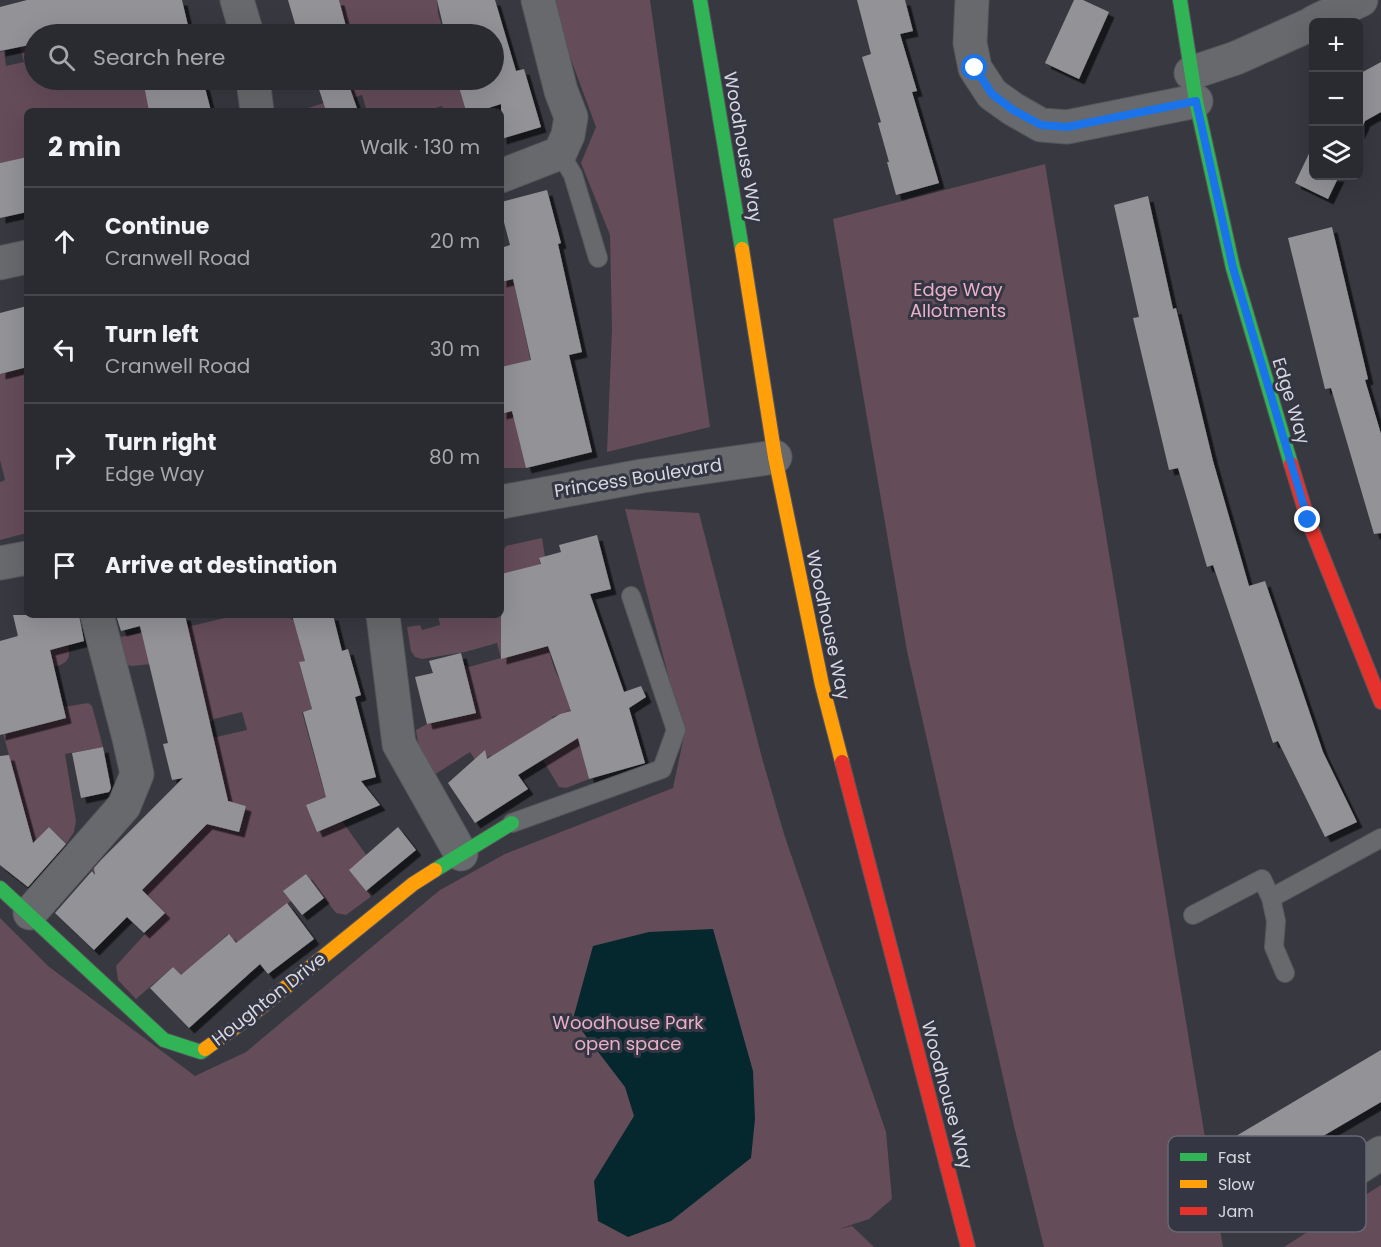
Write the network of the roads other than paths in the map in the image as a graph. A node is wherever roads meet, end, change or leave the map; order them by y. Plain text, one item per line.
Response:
1 (237, 0) edge
2 (538, 0) edge
3 (700, 0) edge
4 (972, 0) edge
5 (1180, 0) edge
6 (1361, 0) edge
7 (1324, 18) edge
8 (244, 24) edge
9 (1309, 25) edge
10 (1193, 87) junction
11 (254, 90) edge
12 (257, 108) edge
13 (560, 153) junction
14 (504, 175) edge
15 (24, 258) edge
16 (598, 258) dead end
17 (0, 263) edge
18 (775, 457) junction
19 (504, 501) edge
20 (24, 559) edge
21 (0, 563) edge
22 (631, 596) dead end
23 (98, 618) edge
24 (383, 618) edge
25 (1381, 702) edge
26 (512, 823) joint
27 (1381, 838) edge
28 (461, 854) junction
29 (0, 888) edge
30 (1271, 898) junction
31 (30, 913) junction
32 (1193, 915) dead end
33 (1285, 973) dead end
34 (1381, 1153) edge
35 (1366, 1162) edge
36 (968, 1247) edge

1 - 8 street
2 - 13 street
3 - 18 street, Woodhouse Way
4 - 10 street
5 - 10 street, Edge Way
6 - 7 street
9 - 10 street
10 - 25 street, Edge Way
11 - 12 street
13 - 14 street
13 - 16 lane
15 - 17 street
18 - 19 street, Princess Boulevard
18 - 36 street, Woodhouse Way
20 - 21 street
22 - 26 lane
23 - 31 street
24 - 28 street
26 - 28 street, Houghton Drive
27 - 30 lane
28 - 31 street, Houghton Drive
29 - 31 street, Houghton Drive
30 - 32 lane
30 - 33 lane
34 - 35 street

